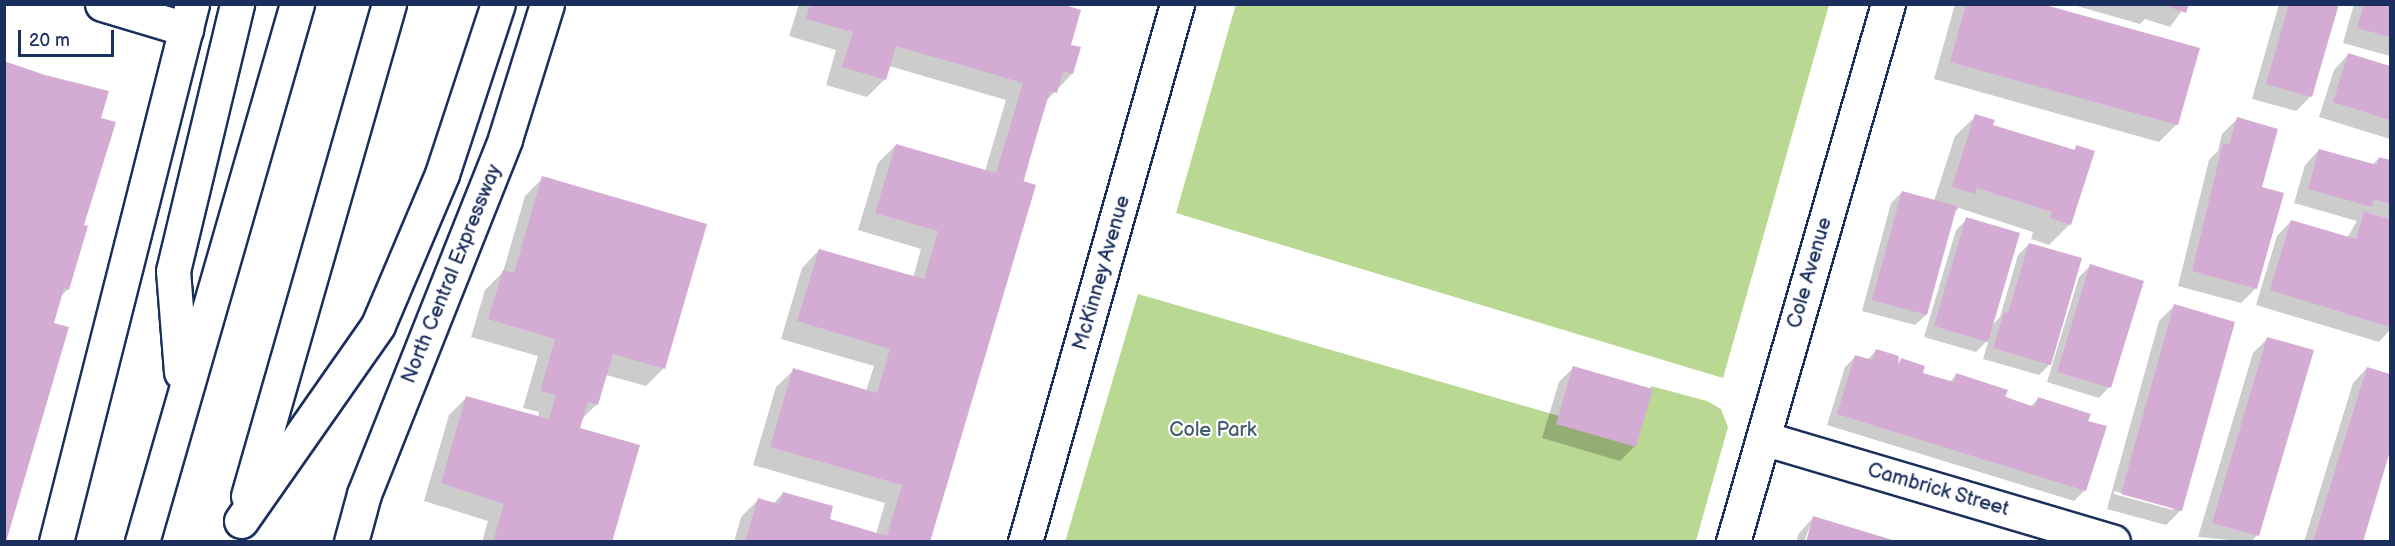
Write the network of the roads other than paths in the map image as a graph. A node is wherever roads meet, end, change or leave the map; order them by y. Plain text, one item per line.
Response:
1 (102, 4) edge
2 (237, 4) edge
3 (297, 4) edge
4 (389, 4) edge
5 (498, 4) edge
6 (547, 4) edge
7 (1177, 4) edge
8 (1888, 4) edge
9 (189, 17) edge
10 (183, 392) junction
11 (1763, 438) junction
12 (238, 531) edge
13 (56, 542) edge
14 (142, 542) edge
15 (351, 542) edge
16 (1025, 542) edge
17 (1733, 542) edge
18 (2113, 542) edge

1 - 9 main road
2 - 10 main road
3 - 10 main road
4 - 12 main road
5 - 12 main road
6 - 15 main road, North Central Expressway
7 - 16 main road, McKinney Avenue
8 - 11 main road, Cole Avenue
9 - 13 main road
10 - 14 main road
11 - 17 main road, Cole Avenue
11 - 18 main road, Cambrick Street

